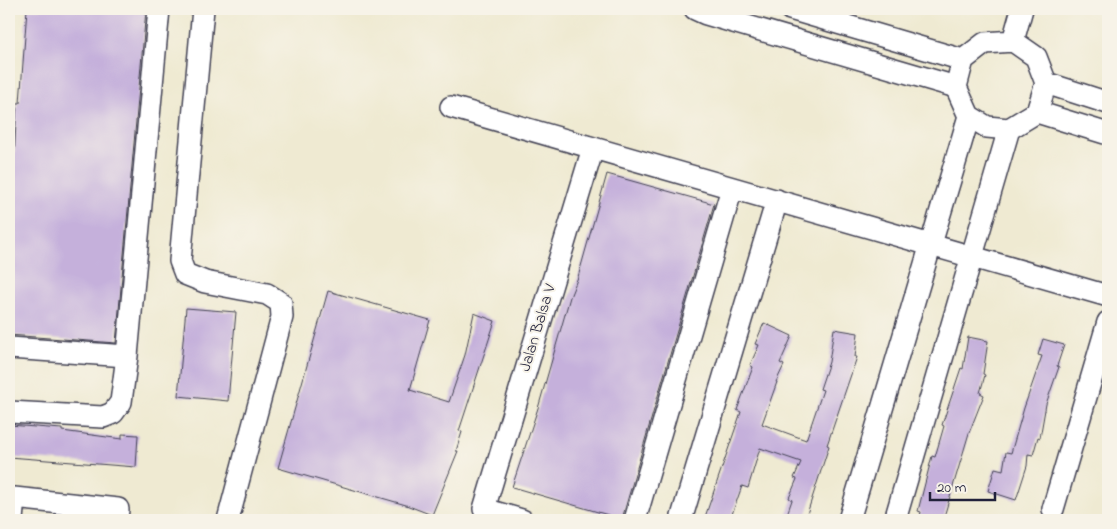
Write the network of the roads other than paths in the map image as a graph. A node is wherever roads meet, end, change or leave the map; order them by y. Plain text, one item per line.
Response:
1 (159, 9) edge
2 (203, 9) edge
3 (695, 9) edge
4 (790, 9) edge
5 (1022, 9) edge
6 (1013, 41) junction
7 (963, 60) junction
8 (1046, 83) junction
9 (956, 87) junction
10 (1108, 103) edge
11 (451, 107) dead end
12 (1037, 112) junction
13 (969, 116) junction
14 (1009, 129) junction
15 (1108, 134) edge
16 (593, 148) junction
17 (732, 188) junction
18 (777, 200) junction
19 (931, 245) junction
20 (972, 257) junction
21 (1108, 296) edge
22 (1108, 322) edge
23 (9, 348) edge
24 (127, 356) junction
25 (9, 412) edge
26 (1053, 509) dead end
27 (117, 515) edge
28 (12, 520) edge
29 (228, 520) edge
30 (522, 520) edge
31 (635, 520) edge
32 (682, 520) edge
33 (849, 520) edge
34 (895, 520) edge

1 - 24 street
2 - 29 street
3 - 9 street
4 - 7 street
5 - 6 street
6 - 7 street
6 - 8 street
7 - 9 street
8 - 10 street
8 - 12 street
9 - 13 street
11 - 16 street
12 - 14 street
12 - 15 street
13 - 14 street
13 - 19 street
14 - 20 street
16 - 17 street
16 - 30 street, Jalan Balsa V
17 - 18 street
17 - 31 street
18 - 19 street
18 - 32 street
19 - 20 street
19 - 33 street
20 - 21 street
20 - 34 street
22 - 26 street
23 - 24 street
24 - 25 street
27 - 28 street

